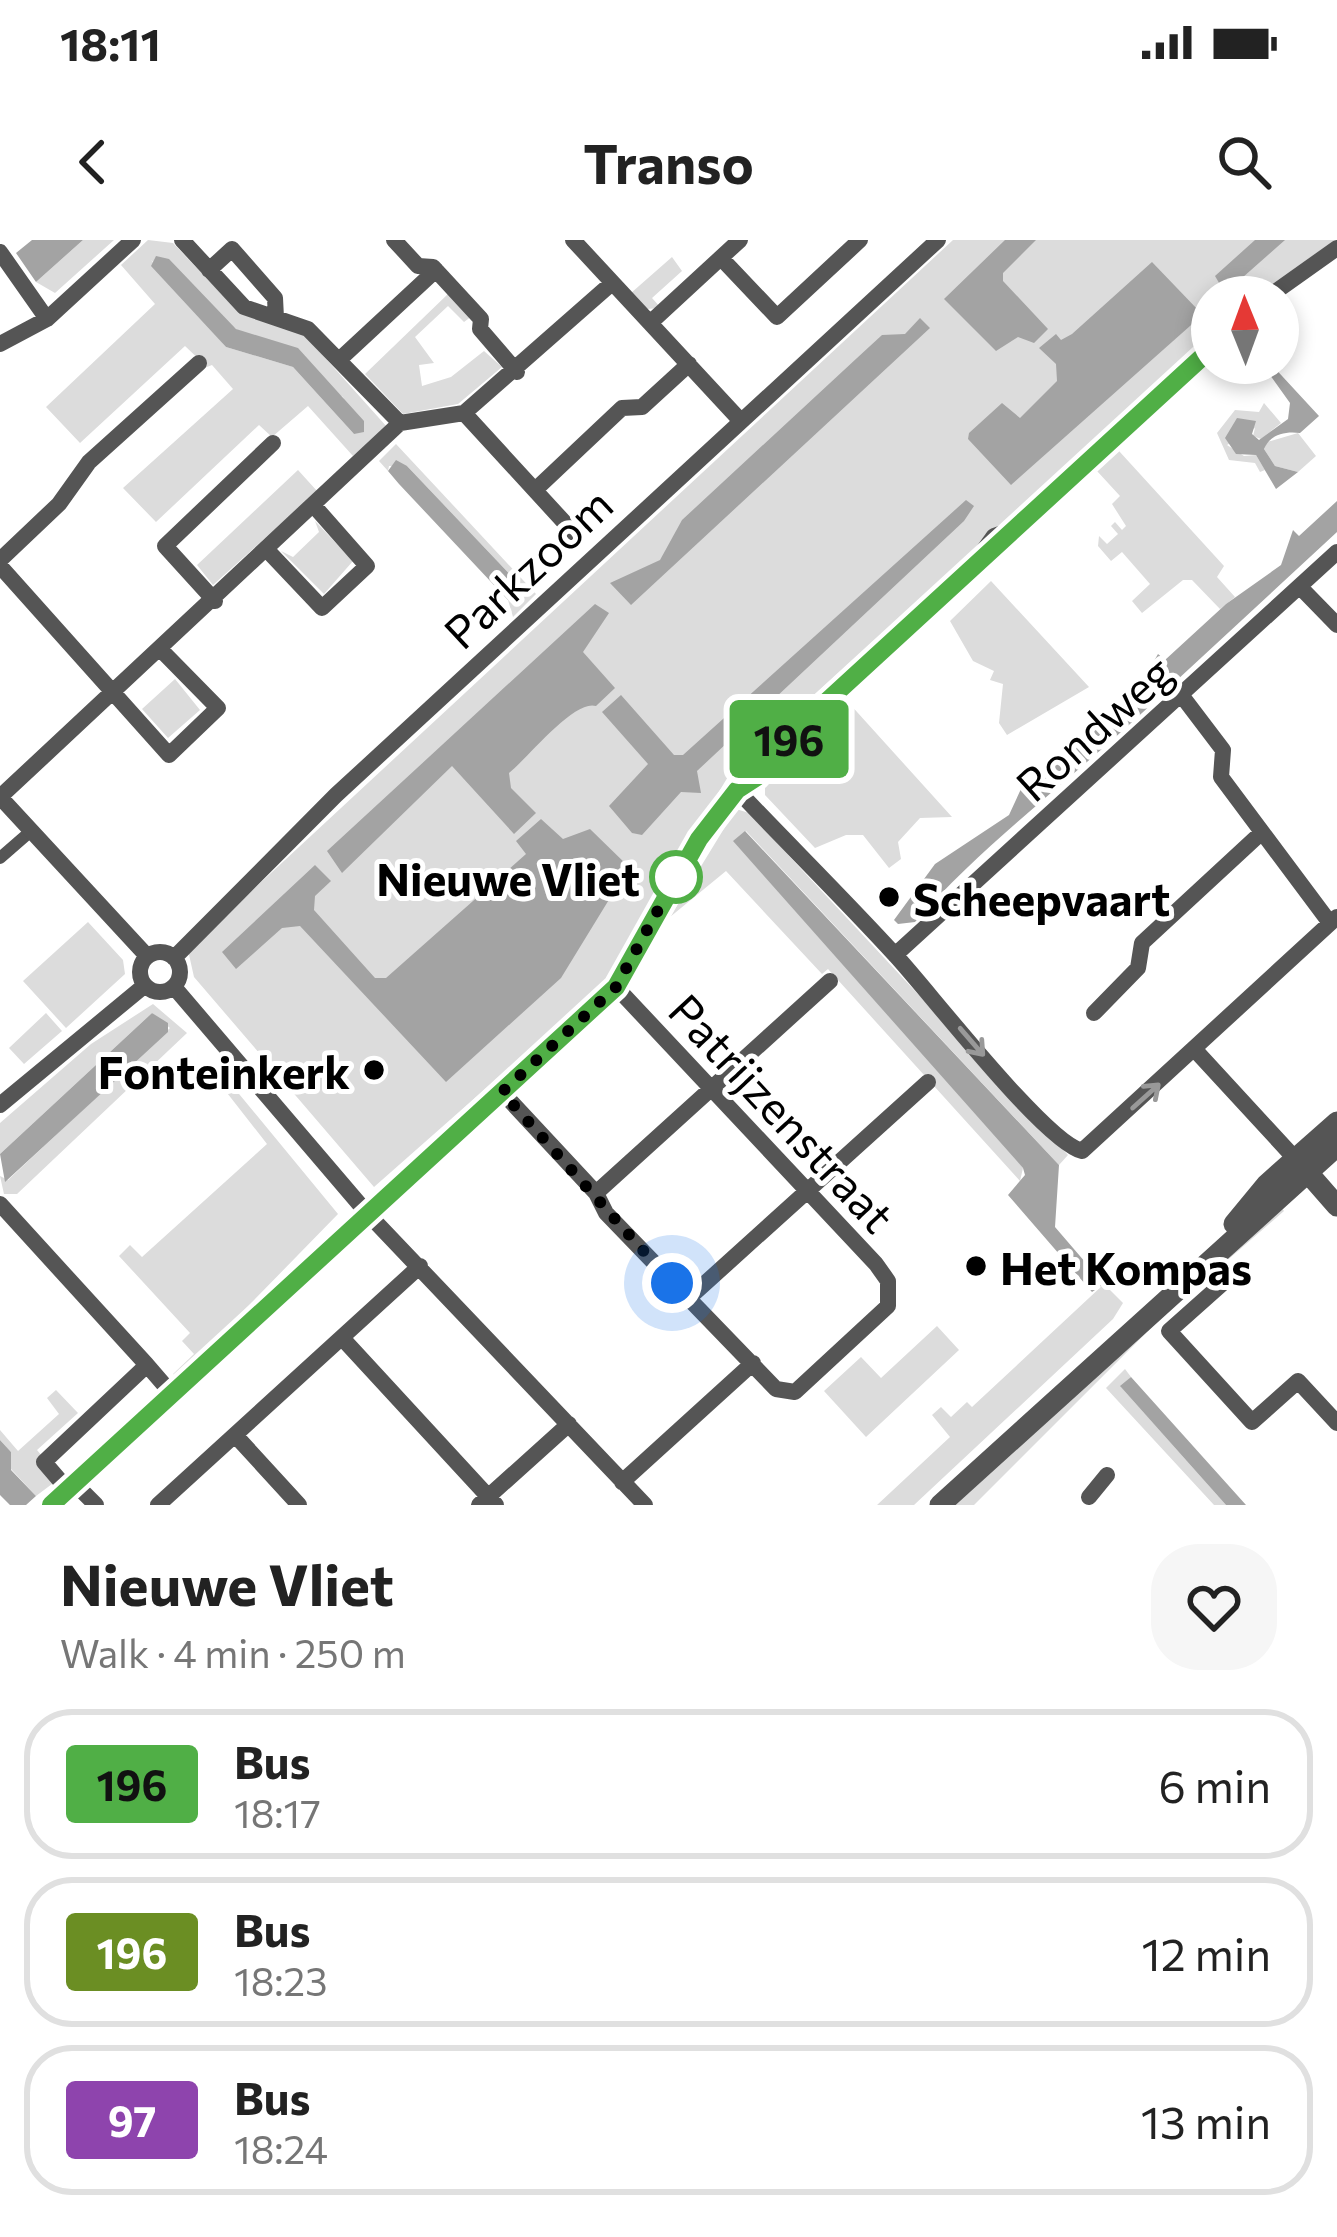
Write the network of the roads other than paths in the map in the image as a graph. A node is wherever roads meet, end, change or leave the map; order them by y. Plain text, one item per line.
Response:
1 (133, 240) edge
2 (182, 240) edge
3 (394, 240) edge
4 (573, 240) edge
5 (860, 240) edge
6 (938, 240) edge
7 (738, 241) edge
8 (1337, 248) edge
9 (0, 252) edge
10 (721, 259) junction
11 (1328, 261) edge
12 (209, 270) junction
13 (436, 270) junction
14 (1299, 278) edge
15 (612, 283) junction
16 (276, 318) junction
17 (47, 319) junction
18 (650, 323) junction
19 (0, 344) edge
20 (340, 360) junction
21 (199, 363) dead end
22 (689, 364) junction
23 (1191, 367) edge
24 (517, 372) junction
25 (464, 413) junction
26 (740, 419) junction
27 (400, 423) junction
28 (273, 442) dead end
29 (535, 490) junction
30 (315, 507) junction
31 (575, 534) dead end
32 (268, 551) junction
33 (1337, 552) edge
34 (0, 563) edge
35 (1300, 587) junction
36 (215, 601) junction
37 (1337, 625) edge
38 (161, 650) junction
39 (113, 694) junction
40 (1182, 695) junction
41 (737, 790) junction
42 (0, 797) edge
43 (31, 831) junction
44 (1261, 833) junction
45 (0, 858) edge
46 (1334, 920) edge
47 (895, 955) junction
48 (147, 956) junction
49 (174, 958) junction
50 (830, 981) dead end
51 (145, 986) junction
52 (174, 987) junction
53 (616, 987) junction
54 (1094, 1012) dead end
55 (1196, 1051) junction
56 (928, 1082) dead end
57 (710, 1090) junction
58 (502, 1092) junction
59 (0, 1106) edge
60 (1337, 1122) edge
61 (1337, 1146) edge
62 (1302, 1166) junction
63 (805, 1192) junction
64 (596, 1193) junction
65 (0, 1204) edge
66 (1337, 1206) edge
67 (367, 1214) junction
68 (420, 1266) junction
69 (1242, 1266) dead end
70 (691, 1296) junction
71 (343, 1339) junction
72 (753, 1363) junction
73 (147, 1365) junction
74 (172, 1394) junction
75 (1337, 1423) edge
76 (569, 1424) junction
77 (235, 1436) junction
78 (1107, 1474) dead end
79 (622, 1482) junction
80 (71, 1487) junction
81 (488, 1502) edge
82 (1088, 1502) edge
83 (52, 1505) edge
84 (96, 1505) edge
85 (158, 1505) edge
86 (299, 1505) edge
87 (645, 1505) edge
88 (940, 1505) edge

1 - 17 street
2 - 12 street
3 - 13 street
4 - 15 street
5 - 10 street
6 - 26 street, Parkzoom
7 - 10 street
8 - 11 street
9 - 17 street
10 - 18 street
11 - 14 street
12 - 16 street
12 - 16 street
13 - 20 street
13 - 24 street
15 - 18 street
15 - 24 street
16 - 20 street
17 - 19 street
18 - 22 street
20 - 27 street
21 - 34 street
22 - 26 street
22 - 29 street
23 - 41 street
24 - 25 street
25 - 27 street
25 - 29 street
26 - 49 street, Parkzoom
27 - 30 street
28 - 36 street
29 - 31 street
30 - 32 street
30 - 32 street
32 - 36 street
33 - 35 street, Rondweg
34 - 39 street
35 - 37 street
35 - 40 street, Rondweg
36 - 38 street
38 - 39 street
38 - 39 street
39 - 42 street
40 - 44 street
40 - 47 street, Rondweg
41 - 47 street
41 - 53 street
42 - 43 street
43 - 45 street
43 - 48 street
44 - 46 street
44 - 54 street
46 - 55 street
47 -> 55 street
48 - 49 street
48 - 51 street
49 - 52 street
50 - 57 street
51 - 52 street
51 - 59 street
52 - 67 street
53 - 57 street, Patrijzenstraat
53 - 58 street
55 - 62 street
56 - 63 street
57 - 63 street, Patrijzenstraat
57 - 64 street
58 - 64 street
58 - 67 street
60 - 62 street
61 - 62 street
62 - 66 street
62 - 88 street
63 - 70 street
63 - 72 street, Patrijzenstraat
64 - 70 street
65 - 73 street
67 - 68 street
67 - 74 street
68 - 71 street
68 - 76 street
69 - 75 street
70 - 72 street
71 - 77 street
71 - 81 street
72 - 79 street
73 - 74 street
73 - 80 street
74 - 80 street
76 - 79 street
76 - 81 street
77 - 85 street
77 - 86 street
78 - 82 street
79 - 87 street
80 - 83 street
80 - 84 street

